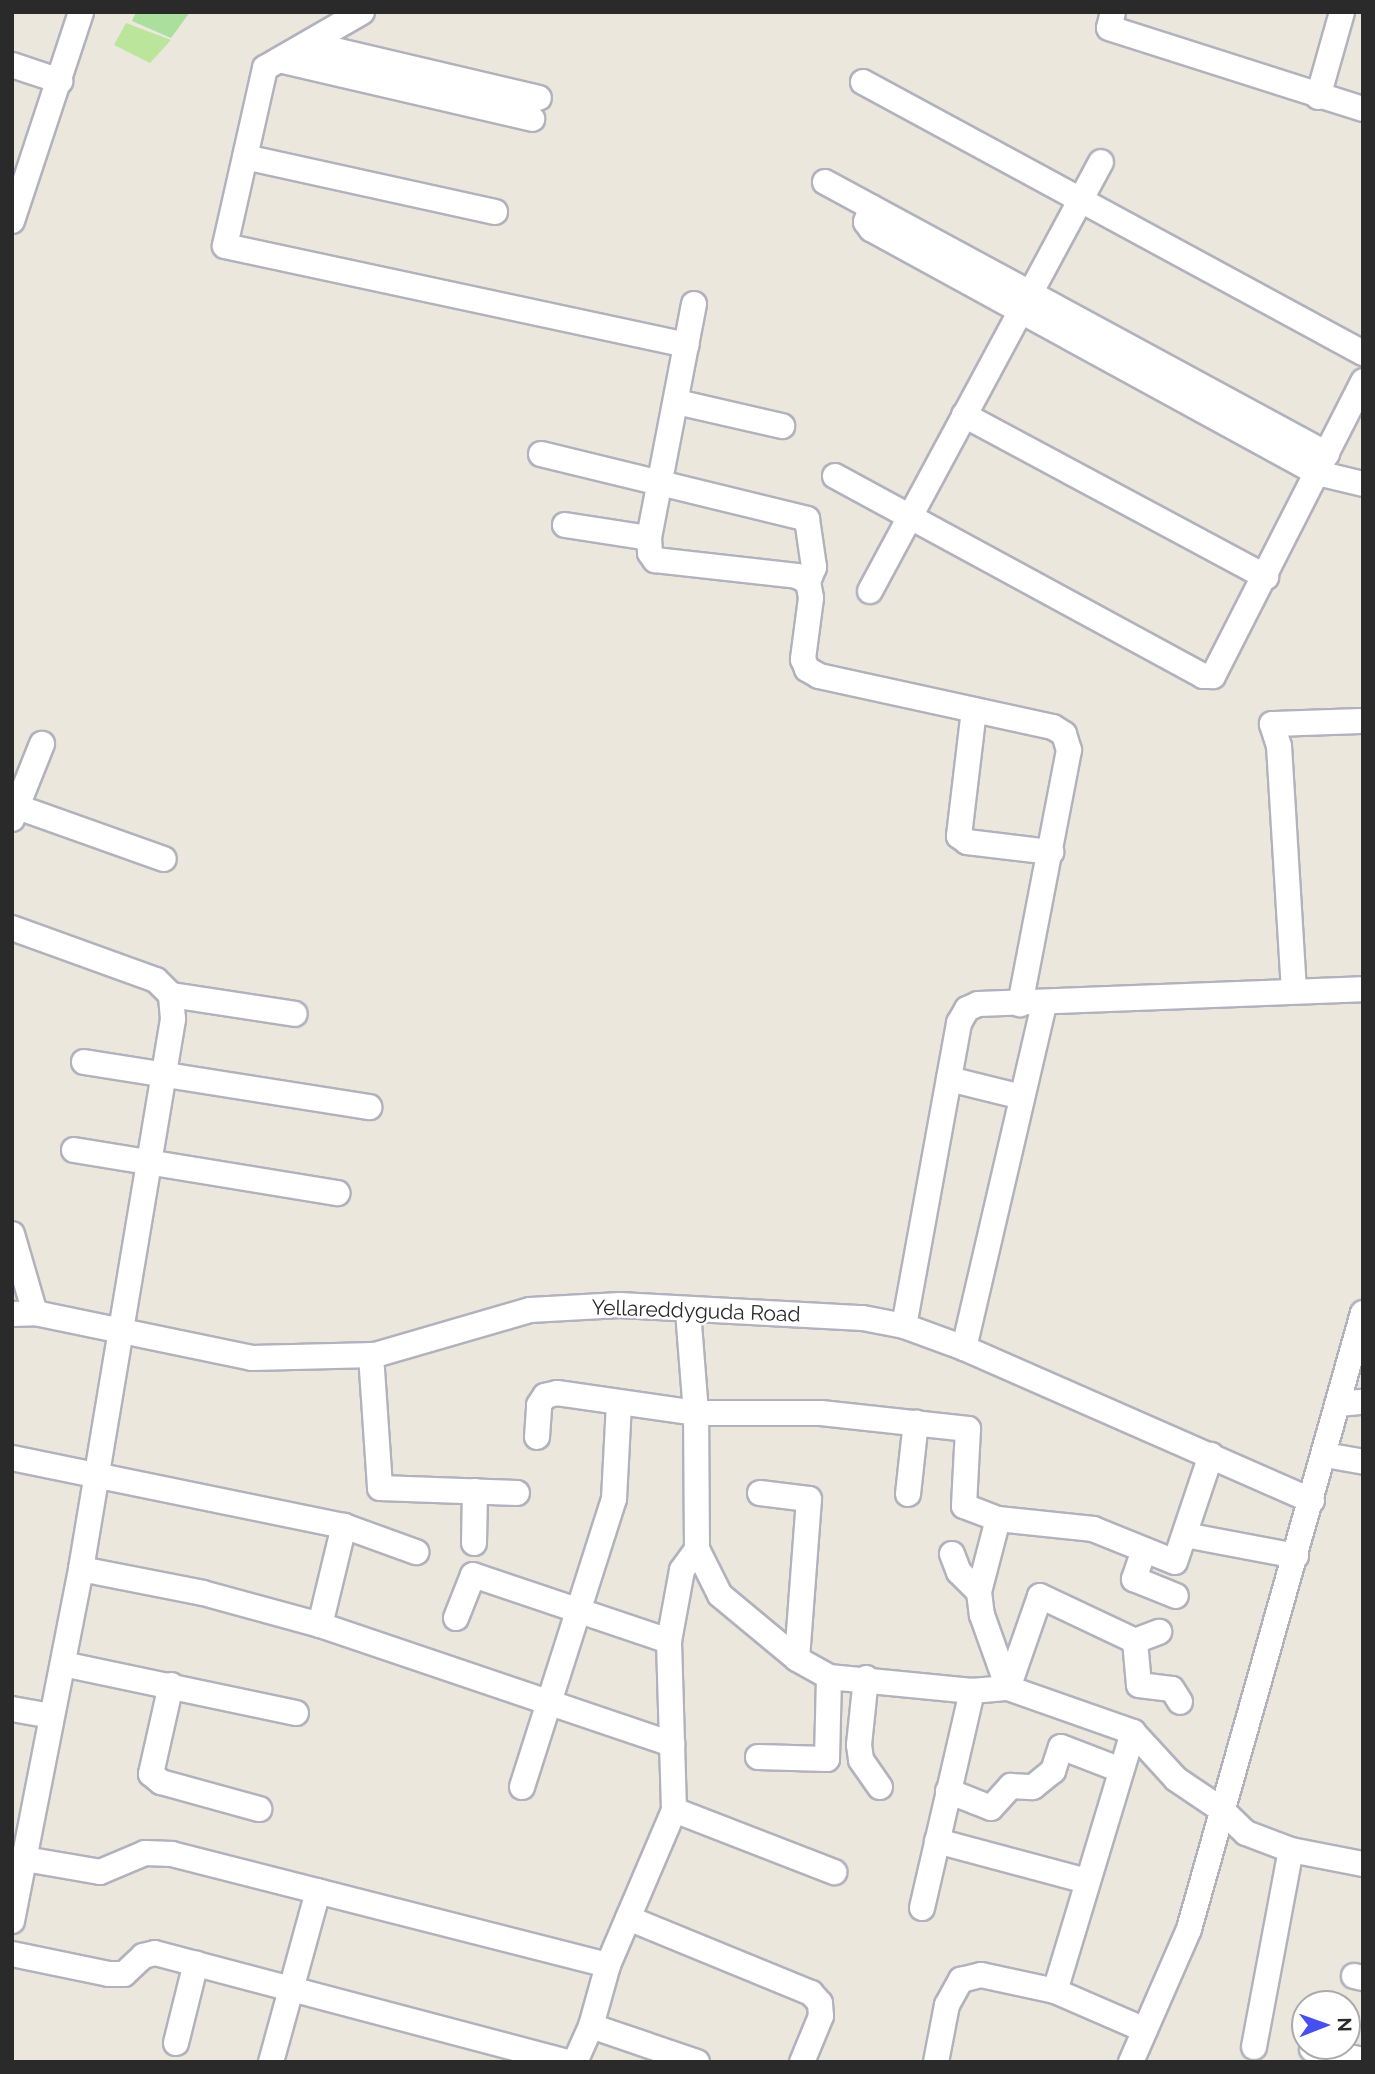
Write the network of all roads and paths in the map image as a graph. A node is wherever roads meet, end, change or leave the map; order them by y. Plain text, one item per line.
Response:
1 (81, 12) edge
2 (362, 12) edge
3 (1113, 12) edge
4 (1342, 12) edge
5 (309, 44) junction
6 (279, 60) junction
7 (12, 65) edge
8 (60, 81) junction
9 (863, 82) dead end
10 (480, 96) junction
11 (1318, 97) junction
12 (536, 109) dead end
13 (1363, 109) edge
14 (245, 157) junction
15 (1101, 162) dead end
16 (825, 182) dead end
17 (1080, 200) junction
18 (15, 205) edge
19 (495, 212) dead end
20 (1025, 302) junction
21 (694, 304) dead end
22 (687, 345) junction
23 (1363, 353) edge
24 (1363, 381) edge
25 (677, 401) junction
26 (964, 415) junction
27 (782, 426) dead end
28 (541, 454) dead end
29 (1324, 460) junction
30 (835, 476) dead end
31 (1355, 481) edge
32 (660, 485) junction
33 (909, 516) junction
34 (565, 525) dead end
35 (649, 538) junction
36 (1266, 577) junction
37 (808, 582) junction
38 (870, 591) dead end
39 (974, 710) junction
40 (1363, 721) edge
41 (42, 744) dead end
42 (14, 810) edge
43 (1051, 852) junction
44 (164, 859) dead end
45 (12, 929) edge
46 (1363, 989) edge
47 (1294, 991) junction
48 (171, 995) junction
49 (1032, 1005) junction
50 (295, 1014) dead end
51 (84, 1062) dead end
52 (162, 1074) junction
53 (949, 1079) junction
54 (1022, 1097) junction
55 (369, 1107) dead end
56 (74, 1150) dead end
57 (146, 1164) junction
58 (338, 1193) dead end
59 (12, 1234) edge
60 (688, 1311) junction
61 (1363, 1313) edge
62 (23, 1314) edge
63 (904, 1326) junction
64 (118, 1332) junction
65 (964, 1348) junction
66 (379, 1354) junction
67 (1363, 1402) edge
68 (620, 1403) junction
69 (1338, 1404) junction
70 (696, 1413) junction
71 (916, 1422) junction
72 (537, 1437) dead end
73 (1211, 1455) junction
74 (1325, 1455) junction
75 (12, 1458) edge
76 (1363, 1462) edge
77 (96, 1475) junction
78 (475, 1491) junction
79 (517, 1493) dead end
80 (760, 1493) dead end
81 (908, 1494) dead end
82 (1312, 1500) junction
83 (998, 1519) junction
84 (344, 1525) junction
85 (1185, 1535) junction
86 (474, 1543) dead end
87 (697, 1549) junction
88 (1144, 1550) junction
89 (416, 1552) dead end
90 (952, 1554) dead end
91 (1296, 1556) junction
92 (81, 1569) junction
93 (979, 1592) junction
94 (1176, 1596) dead end
95 (579, 1608) junction
96 (456, 1618) dead end
97 (320, 1625) junction
98 (1159, 1632) dead end
99 (670, 1641) junction
100 (1135, 1641) junction
101 (797, 1659) junction
102 (63, 1664) junction
103 (829, 1676) junction
104 (866, 1678) junction
105 (171, 1685) junction
106 (1008, 1688) junction
107 (972, 1691) junction
108 (1180, 1702) dead end
109 (548, 1705) junction
110 (12, 1709) edge
111 (296, 1713) dead end
112 (51, 1716) junction
113 (1133, 1732) junction
114 (672, 1744) junction
115 (758, 1757) dead end
116 (1121, 1770) junction
117 (522, 1787) dead end
118 (880, 1787) dead end
119 (948, 1791) junction
120 (259, 1809) dead end
121 (674, 1810) junction
122 (1222, 1810) junction
123 (937, 1841) junction
124 (1291, 1850) junction
125 (1361, 1858) edge
126 (25, 1859) junction
127 (834, 1872) dead end
128 (1086, 1881) junction
129 (318, 1891) junction
130 (922, 1908) dead end
131 (628, 1918) junction
132 (12, 1921) edge
133 (12, 1954) edge
134 (196, 1963) junction
135 (608, 1965) junction
136 (289, 1985) junction
137 (1055, 1991) junction
138 (591, 2026) junction
139 (1145, 2030) junction
140 (176, 2043) dead end
141 (1254, 2047) dead end
142 (271, 2062) edge
143 (568, 2062) edge
144 (575, 2062) edge
145 (697, 2062) edge
146 (802, 2062) edge
147 (936, 2062) edge
148 (1131, 2062) edge

1 - 8 street
2 - 5 street
3 - 11 street
4 - 11 street
5 - 6 street
5 - 10 street
6 - 10 street
6 - 14 street
7 - 8 street
8 - 18 street
9 - 17 street
10 - 12 street
11 - 13 street
14 - 19 street
14 - 22 street
15 - 17 street
16 - 20 street
17 - 20 street
17 - 23 street
20 - 26 street
20 - 29 street
21 - 22 street
22 - 25 street
24 - 29 street
25 - 27 street
25 - 32 street
26 - 33 street
26 - 36 street
28 - 32 street
29 - 31 street
29 - 36 street
30 - 33 street
32 - 35 street
32 - 37 street
33 - 36 street
33 - 38 street
34 - 35 street
35 - 37 street
37 - 39 street
39 - 43 street
39 - 43 street
40 - 47 street
41 - 42 street
42 - 44 street
43 - 49 street
45 - 48 street
46 - 47 street
47 - 49 street
48 - 50 street
48 - 52 street
49 - 53 street
49 - 54 street
51 - 52 street
52 - 55 street
52 - 57 street
53 - 54 street
53 - 63 street
54 - 65 street
56 - 57 street
57 - 58 street
57 - 64 street
59 - 62 street
60 - 63 street, Yellareddyguda Road
60 - 66 street, Yellareddyguda Road
60 - 70 street
61 - 69 street
62 - 64 street, Yellareddyguda Road
63 - 65 street, Yellareddyguda Road
64 - 66 street, Yellareddyguda Road
64 - 77 street
65 - 73 street, Yellareddyguda Road
66 - 78 street
67 - 69 street
68 - 70 street
68 - 72 street
68 - 95 street
69 - 74 street
70 - 71 street
70 - 87 street
71 - 81 street
71 - 83 street
73 - 82 street, Yellareddyguda Road
73 - 85 street
74 - 76 street
74 - 82 street
75 - 77 street
77 - 84 street
77 - 92 street
78 - 79 street
78 - 86 street
80 - 101 street
82 - 91 street
83 - 88 street
83 - 93 street
84 - 89 street
84 - 97 street
85 - 88 street
85 - 91 street
87 - 99 street
87 - 101 street
88 - 94 street
90 - 93 street
91 - 122 street
92 - 97 street
92 - 102 street
93 - 106 street
95 - 96 street
95 - 99 street
95 - 109 street
97 - 109 street
98 - 100 street
99 - 114 street
100 - 106 street
100 - 108 street
101 - 103 street
102 - 105 street
102 - 112 street
103 - 104 street
103 - 115 street
104 - 107 street
104 - 118 street
105 - 111 street
105 - 120 street
106 - 107 street
106 - 113 street
107 - 119 street
109 - 114 street
109 - 117 street
110 - 112 street
112 - 126 street
113 - 116 street
113 - 122 street
114 - 121 street
116 - 119 street
116 - 128 street
119 - 123 street
121 - 127 street
121 - 131 street
122 - 124 street
122 - 139 street
123 - 128 street
123 - 130 street
124 - 125 street
124 - 141 street
126 - 129 street
126 - 132 street
128 - 137 street
129 - 135 street
129 - 136 street
131 - 135 street
131 - 146 street
133 - 134 street
134 - 136 street
134 - 140 street
135 - 138 street
136 - 142 street
136 - 143 street
137 - 139 street
137 - 147 street
138 - 144 street
138 - 145 street
139 - 148 street

